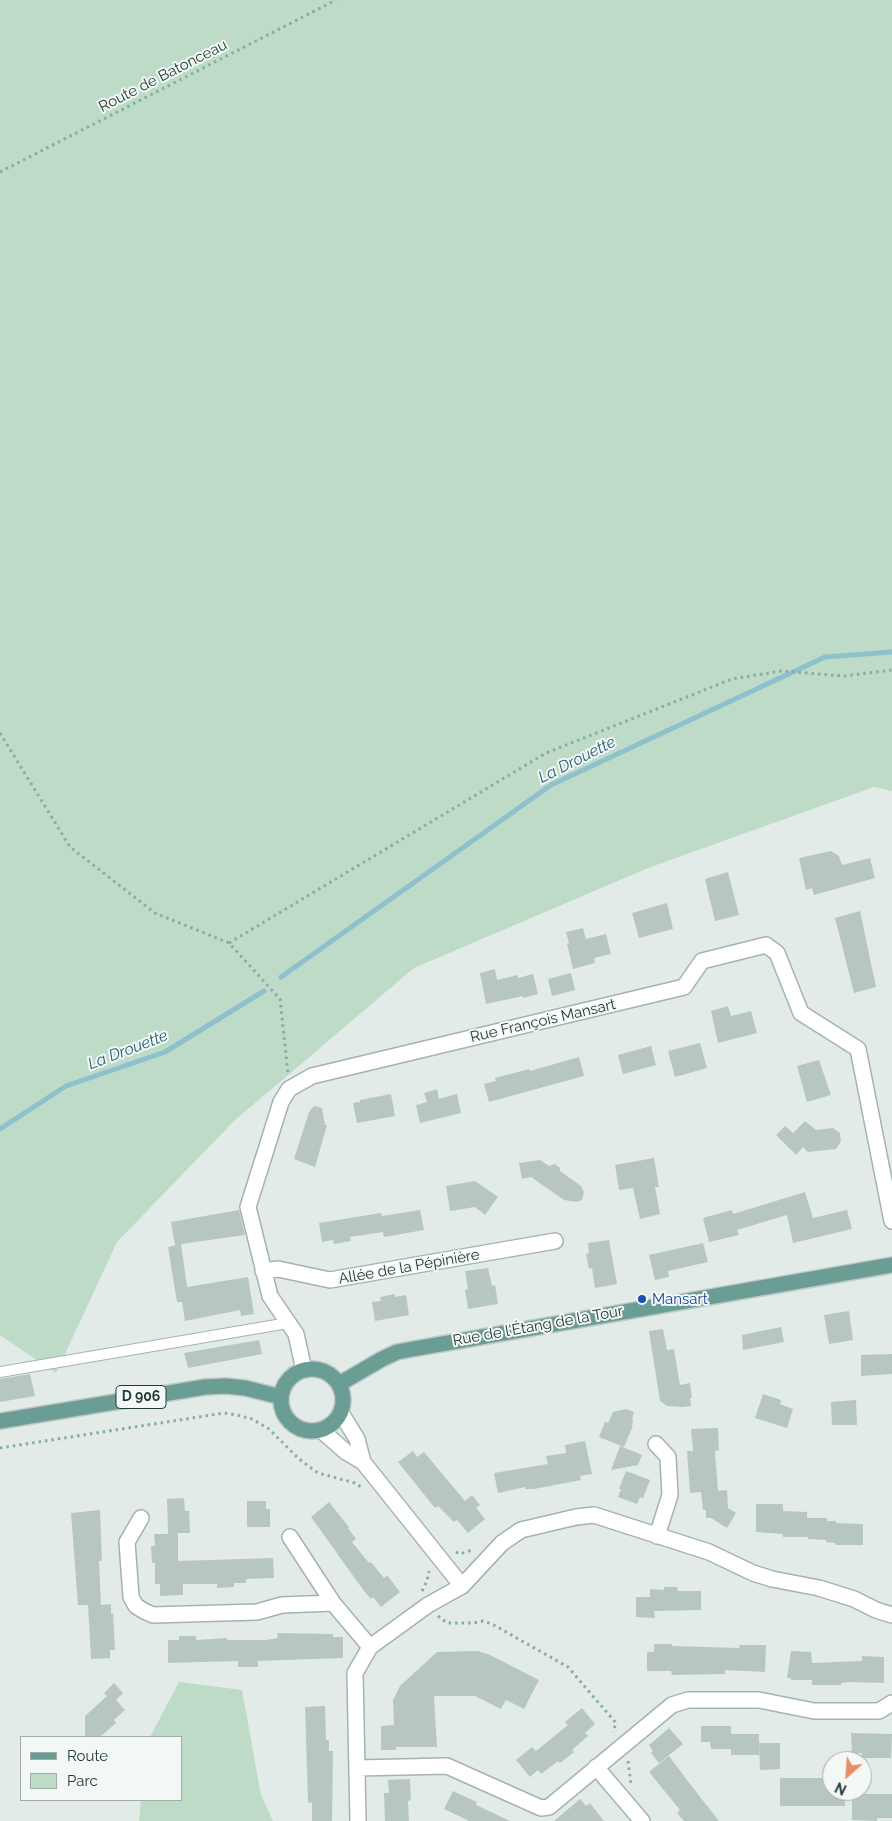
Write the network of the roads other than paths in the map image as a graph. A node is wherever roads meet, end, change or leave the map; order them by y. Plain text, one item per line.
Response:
1 (892, 1221) edge
2 (555, 1241) dead end
3 (892, 1265) edge
4 (263, 1270) junction
5 (288, 1323) junction
6 (304, 1370) junction
7 (0, 1372) edge
8 (339, 1384) junction
9 (281, 1397) junction
10 (341, 1413) junction
11 (0, 1421) edge
12 (321, 1430) junction
13 (656, 1444) dead end
14 (363, 1462) junction
15 (141, 1518) dead end
16 (657, 1536) junction
17 (290, 1537) dead end
18 (462, 1586) junction
19 (334, 1603) junction
20 (892, 1615) edge
21 (370, 1646) junction
22 (892, 1704) edge
23 (596, 1767) junction
24 (357, 1768) junction
25 (358, 1821) edge
26 (642, 1821) edge

1 - 4 street, Rue François Mansart
2 - 4 street, Allée de la Pépinière
3 - 8 main road, Rue de l'Étang de la Tour
4 - 5 street
5 - 6 street
5 - 7 lane
6 - 8 main road
6 - 9 main road
8 - 10 main road
9 - 11 main road, D 906
9 - 12 main road
10 - 12 main road
10 - 14 street
12 - 14 street
13 - 16 street
14 - 18 street
15 - 19 street
16 - 18 street
16 - 20 street
17 - 19 street
18 - 21 street
19 - 21 street
21 - 24 street
22 - 23 street
23 - 24 street
23 - 26 street
24 - 25 street

